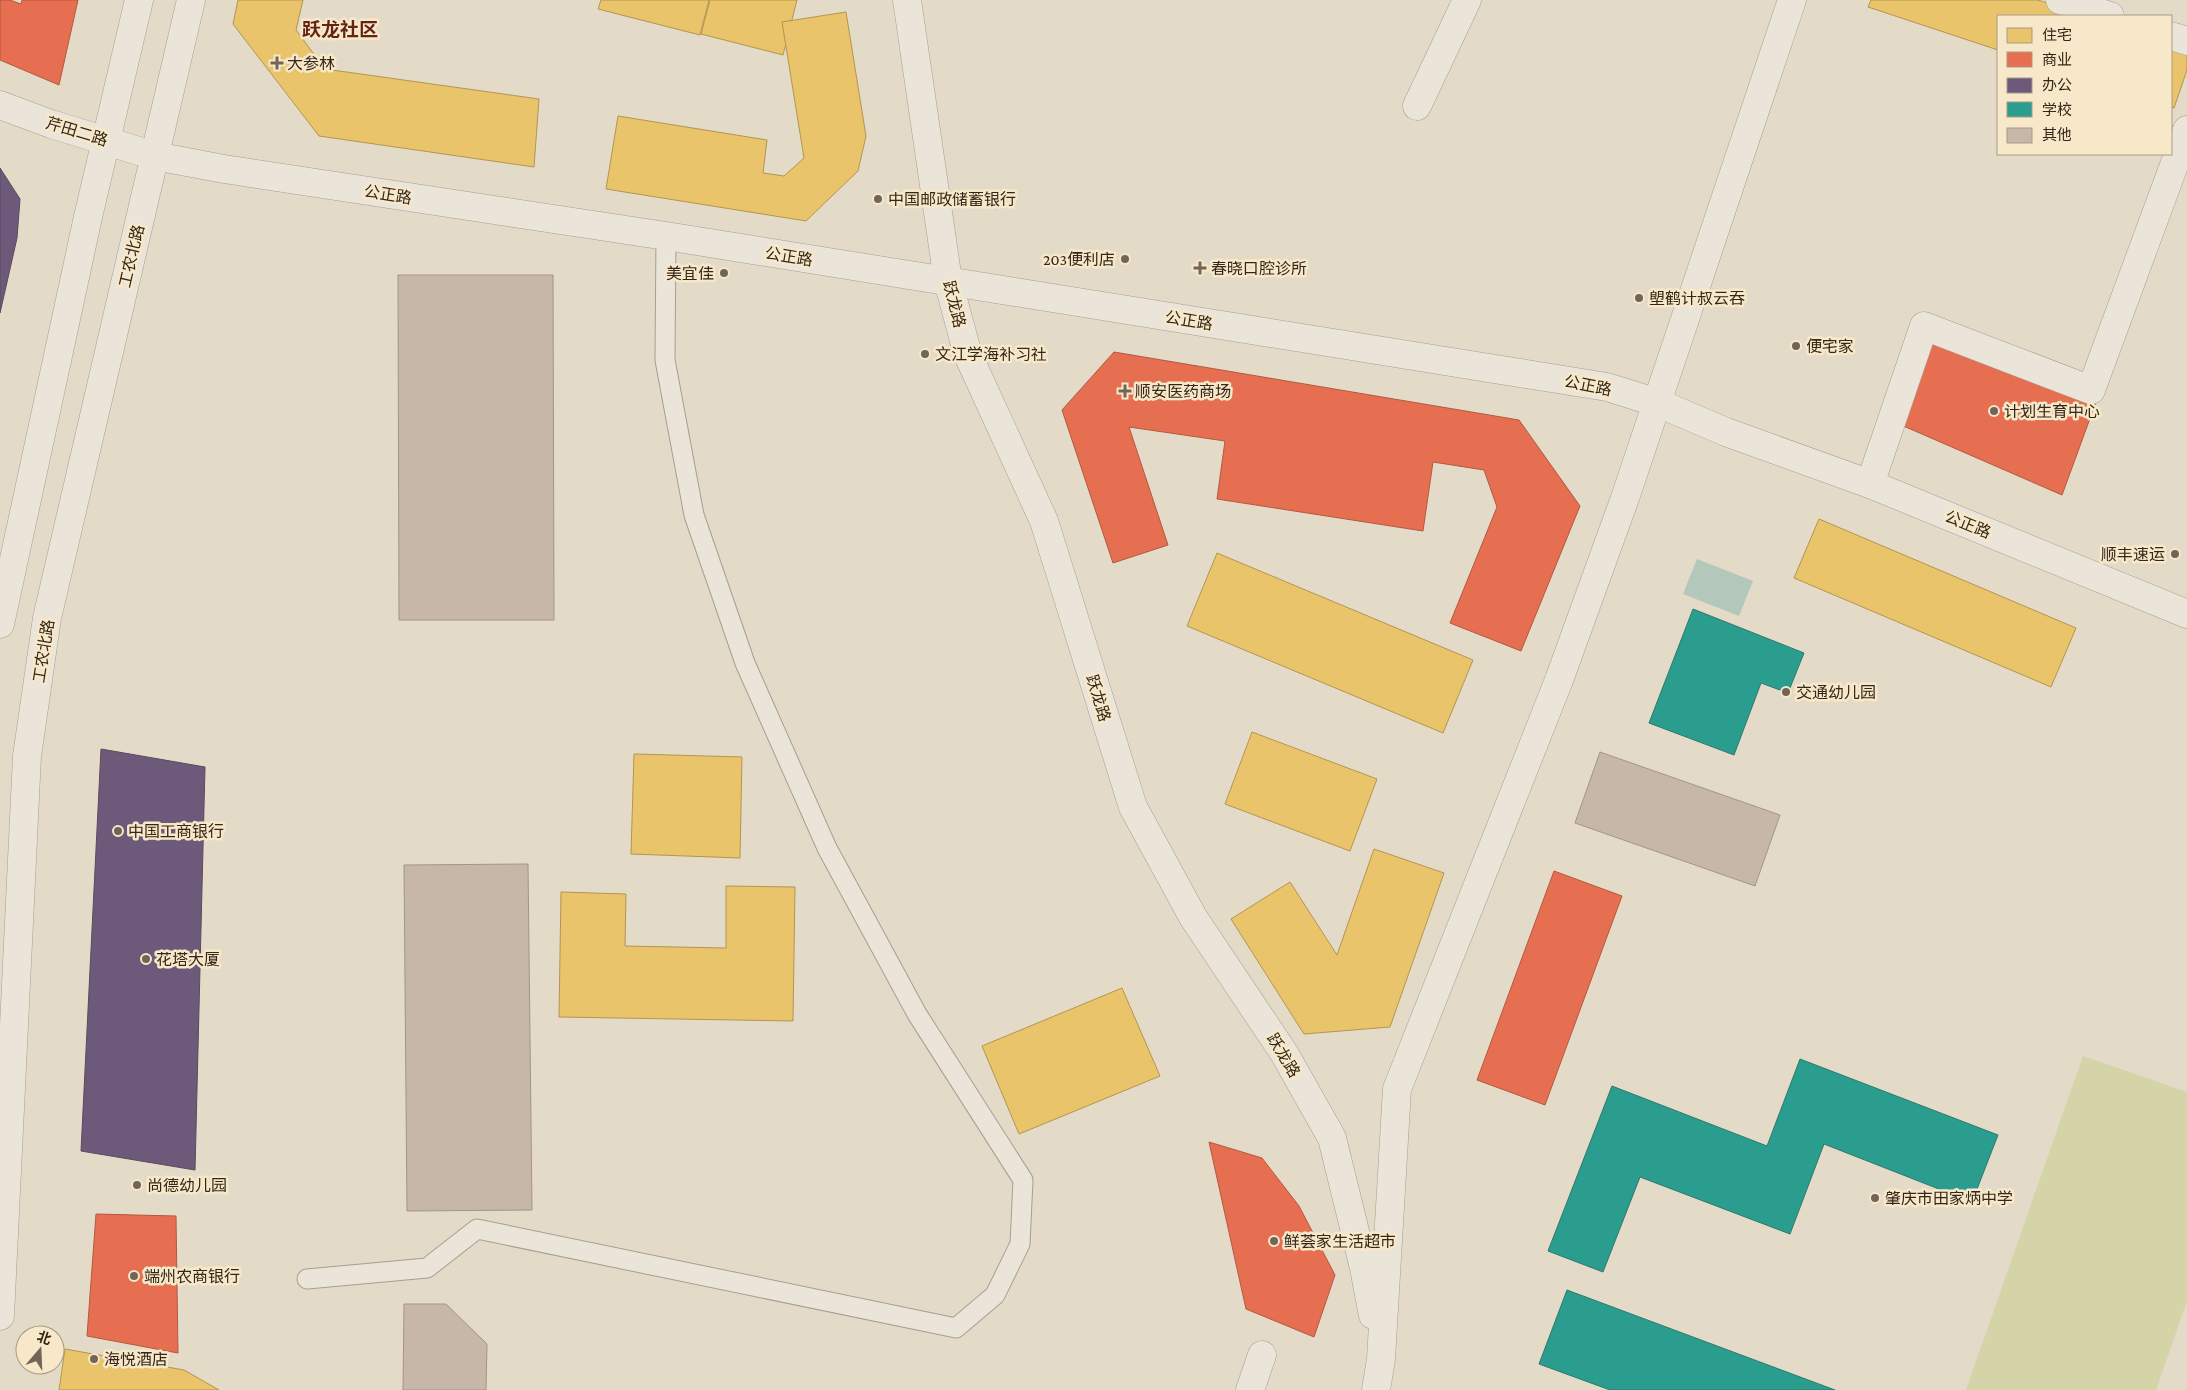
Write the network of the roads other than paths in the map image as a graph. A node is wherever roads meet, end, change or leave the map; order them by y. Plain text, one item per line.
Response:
1 (139, 0) edge
2 (191, 0) edge
3 (907, 0) edge
4 (1467, 0) edge
5 (1792, 0) edge
6 (2060, 0) edge
7 (2107, 15) edge
8 (2172, 36) edge
9 (2187, 41) edge
10 (0, 105) edge
11 (1417, 106) dead end
12 (2187, 130) edge
13 (106, 139) junction
14 (154, 156) junction
15 (2182, 160) edge
16 (666, 236) junction
17 (948, 281) junction
18 (1658, 403) junction
19 (1870, 484) junction
20 (2187, 614) edge
21 (0, 624) edge
22 (307, 1279) dead end
23 (0, 1316) edge
24 (1262, 1355) dead end
25 (1381, 1360) junction
26 (1250, 1390) edge
27 (1376, 1390) edge

1 - 13 street
2 - 14 street, 工农北路
3 - 17 street, 跃龙路
4 - 11 street
5 - 18 street
6 - 7 street
8 - 9 street
10 - 13 street, 芹田二路
12 - 15 street
13 - 14 street, 芹田二路
13 - 21 street
14 - 16 street, 公正路
14 - 23 street, 工农北路
15 - 19 street
16 - 17 street, 公正路
16 - 22 lane
17 - 18 street, 公正路
17 - 25 street, 跃龙路
18 - 19 street, 公正路
18 - 25 street
19 - 20 street, 公正路
24 - 26 street
25 - 27 street

